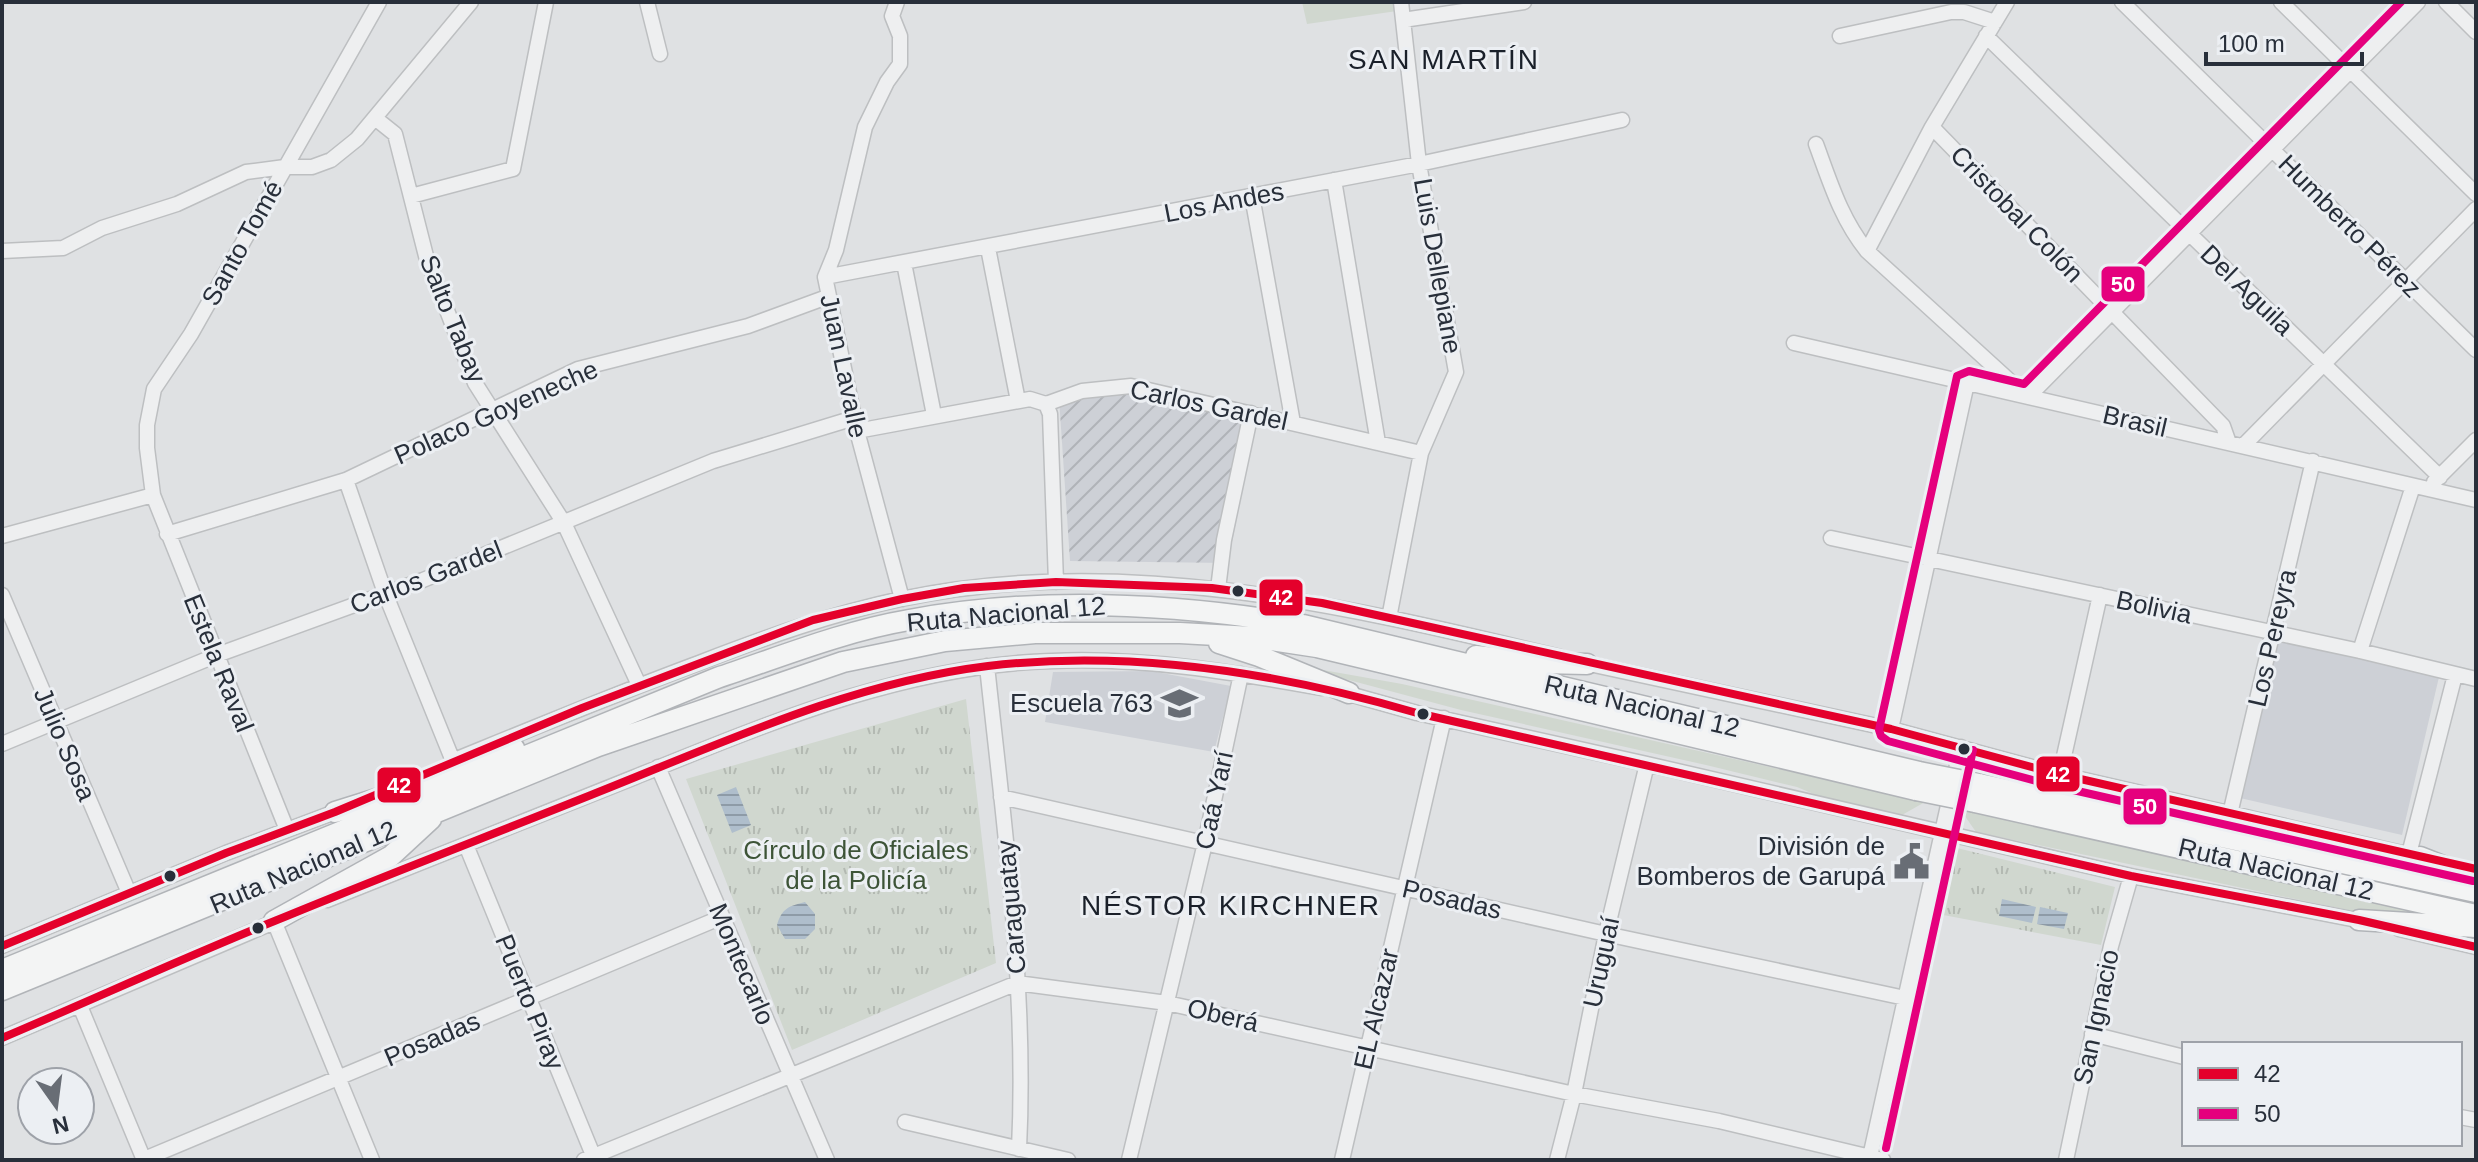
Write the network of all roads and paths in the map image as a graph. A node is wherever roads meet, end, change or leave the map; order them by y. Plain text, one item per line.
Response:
1 (379, 2) edge
2 (471, 2) edge
3 (546, 2) edge
4 (647, 2) edge
5 (897, 2) edge
6 (1401, 2) edge
7 (1524, 2) edge
8 (2007, 2) edge
9 (2122, 2) edge
10 (2281, 2) edge
11 (2418, 2) edge
12 (2446, 2) edge
13 (1479, 5) edge
14 (1403, 20) junction
15 (1995, 22) junction
16 (2476, 32) edge
17 (1840, 36) dead end
18 (1986, 36) junction
19 (660, 54) dead end
20 (2350, 71) junction
21 (375, 118) junction
22 (1622, 120) dead end
23 (1932, 127) junction
24 (1816, 144) dead end
25 (2272, 150) junction
26 (1419, 164) junction
27 (285, 167) junction
28 (1334, 180) junction
29 (2476, 194) edge
30 (411, 196) junction
31 (1252, 196) junction
32 (2476, 209) edge
33 (2189, 233) junction
34 (988, 248) junction
35 (2, 251) edge
36 (1867, 251) junction
37 (904, 263) junction
38 (825, 277) junction
39 (2406, 281) junction
40 (827, 297) junction
41 (2112, 312) junction
42 (1794, 343) dead end
43 (2476, 350) edge
44 (2323, 363) junction
45 (1967, 383) junction
46 (2028, 397) junction
47 (1018, 401) junction
48 (1046, 404) junction
49 (494, 409) junction
50 (1251, 413) junction
51 (934, 415) junction
52 (1293, 423) junction
53 (855, 424) junction
54 (2476, 440) edge
55 (1378, 443) junction
56 (2236, 444) junction
57 (1421, 453) junction
58 (2313, 461) junction
59 (2440, 477) junction
60 (346, 480) junction
61 (2421, 487) junction
62 (153, 495) junction
63 (2476, 500) edge
64 (564, 523) junction
65 (167, 534) junction
66 (2, 536) edge
67 (1831, 538) dead end
68 (1927, 558) junction
69 (1056, 582) junction
70 (1218, 589) junction
71 (385, 593) junction
72 (2, 595) edge
73 (2100, 595) junction
74 (902, 599) junction
75 (1389, 618) junction
76 (1180, 633) junction
77 (2274, 633) junction
78 (1380, 644) junction
79 (2360, 651) junction
80 (217, 655) junction
81 (1587, 664) junction
82 (987, 666) junction
83 (1241, 674) junction
84 (2455, 675) junction
85 (2474, 675) edge
86 (639, 685) junction
87 (1349, 693) junction
88 (662, 700) junction
89 (1444, 718) junction
90 (55, 722) junction
91 (1891, 729) junction
92 (2, 744) edge
93 (1961, 747) junction
94 (453, 761) junction
95 (1647, 764) junction
96 (658, 767) junction
97 (2060, 774) junction
98 (1918, 781) junction
99 (1977, 793) junction
100 (1001, 797) junction
101 (440, 810) junction
102 (335, 812) junction
103 (2230, 814) junction
104 (287, 830) junction
105 (1942, 832) junction
106 (1205, 843) junction
107 (466, 845) junction
108 (2414, 856) junction
109 (2476, 869) edge
110 (2131, 876) junction
111 (2476, 879) edge
112 (1403, 888) junction
113 (2476, 892) edge
114 (129, 893) junction
115 (2476, 915) edge
116 (722, 917) junction
117 (2359, 920) junction
118 (274, 921) junction
119 (2476, 927) edge
120 (1606, 934) junction
121 (2, 946) edge
122 (2476, 947) edge
123 (2, 970) edge
124 (1017, 983) junction
125 (2, 990) edge
126 (529, 998) junction
127 (1905, 998) junction
128 (1167, 1003) junction
129 (80, 1006) junction
130 (2092, 1034) junction
131 (2, 1038) edge
132 (1367, 1048) junction
133 (2182, 1056) edge
134 (789, 1076) junction
135 (338, 1078) junction
136 (1574, 1094) junction
137 (905, 1122) dead end
138 (1019, 1149) junction
139 (591, 1159) edge
140 (1877, 1159) edge
141 (143, 1160) edge
142 (372, 1160) edge
143 (827, 1160) edge
144 (1068, 1160) edge
145 (1129, 1160) edge
146 (1342, 1160) edge
147 (1557, 1160) edge
148 (2066, 1160) edge

1 - 27 street, Santo Tomé
2 - 21 street
3 - 30 street
4 - 19 street
5 - 38 street, Juan Lavalle
6 - 14 street, Luis Dellepiane
7 - 13 street
8 - 15 street
9 - 25 street, Humberto Pérez
10 - 20 street
11 - 20 street
12 - 16 street
13 - 14 street
14 - 26 street, Luis Dellepiane
15 - 17 street
15 - 18 street
18 - 23 street
18 - 33 street, Del Aguila
20 - 25 street
20 - 29 street
21 - 27 street
21 - 30 street, Salto Tabay
22 - 26 street, Los Andes
23 - 36 street
23 - 41 street, Cristobal Colón
24 - 36 street
25 - 33 street
25 - 39 street, Humberto Pérez
26 - 28 street, Los Andes
26 - 57 street, Luis Dellepiane
27 - 35 street
27 - 62 street, Santo Tomé
28 - 31 street, Los Andes
28 - 55 street
30 - 49 street, Salto Tabay
31 - 34 street, Los Andes
31 - 52 street
32 - 39 street
33 - 41 street
33 - 44 street, Del Aguila
34 - 37 street, Los Andes
34 - 47 street
36 - 46 street
37 - 38 street, Los Andes
37 - 51 street
38 - 40 street, Juan Lavalle
39 - 43 street, Humberto Pérez
39 - 44 street
40 - 49 street, Polaco Goyeneche
40 - 53 street, Juan Lavalle
41 - 46 street
41 - 56 street, Cristobal Colón
42 - 45 street, Brasil
44 - 56 street
44 - 59 street, Del Aguila
45 - 46 street, Brasil
45 - 68 street
46 - 56 street, Brasil
47 - 48 street, Carlos Gardel
47 - 51 street, Carlos Gardel
48 - 50 street, Carlos Gardel
48 - 69 street
49 - 60 street, Polaco Goyeneche
49 - 64 street, Salto Tabay
50 - 52 street, Carlos Gardel
50 - 70 street
51 - 53 street, Carlos Gardel
52 - 55 street, Carlos Gardel
53 - 64 street, Carlos Gardel
53 - 74 street, Juan Lavalle
54 - 59 street
55 - 57 street, Carlos Gardel
56 - 58 street, Brasil
57 - 75 street, Luis Dellepiane
58 - 61 street, Brasil
58 - 77 street, Los Pereyra
59 - 61 street
60 - 65 street, Polaco Goyeneche
60 - 71 street
61 - 63 street, Brasil
61 - 79 street
62 - 65 street, Estela Raval
62 - 66 street
64 - 71 street, Carlos Gardel
64 - 86 street, Salto Tabay
65 - 80 street, Estela Raval
67 - 68 street, Bolivia
68 - 73 street, Bolivia
68 - 91 street
69 - 70 street
69 - 74 street
70 - 75 street
71 - 80 street, Carlos Gardel
71 - 94 street
72 - 90 street, Julio Sosa
73 - 77 street, Bolivia
73 - 97 street
74 - 86 street
75 - 81 street
76 - 87 highway
76 - 98 highway, Ruta Nacional 12
76 - 101 highway, Ruta Nacional 12
77 - 79 street, Bolivia
77 - 103 street, Los Pereyra
78 - 81 highway
78 - 88 highway, Ruta Nacional 12
78 - 98 highway, Ruta Nacional 12
79 - 84 street, Bolivia
80 - 90 street, Carlos Gardel
80 - 104 street, Estela Raval
81 - 91 street
82 - 83 street
82 - 96 street
82 - 100 street, Caraguatay
83 - 87 street
83 - 106 street, Caá Yarí
84 - 85 street, Bolivia
84 - 108 street
86 - 94 street
87 - 89 street
88 - 102 highway
88 - 123 highway, Ruta Nacional 12
89 - 95 street
89 - 112 street, EL Alcazar
90 - 92 street, Carlos Gardel
90 - 114 street, Julio Sosa
91 - 93 street
93 - 97 street
93 - 105 street
94 - 102 street
95 - 105 street
95 - 120 street, Uruguaí
96 - 107 street
96 - 116 street, Montecarlo
97 - 103 street
98 - 99 highway, Ruta Nacional 12, bridge
99 - 113 highway, Ruta Nacional 12
99 - 115 highway, Ruta Nacional 12
100 - 106 street, Posadas
100 - 124 street, Caraguatay
101 - 118 highway
101 - 125 highway, Ruta Nacional 12
102 - 104 street
103 - 108 street
104 - 114 street
105 - 110 street
105 - 127 street
106 - 112 street, Posadas
106 - 128 street, Caá Yarí
107 - 118 street
107 - 126 street, Puerto Piray
108 - 109 street
108 - 111 highway
110 - 117 street
110 - 130 street, San Ignacio
112 - 120 street, Posadas
112 - 132 street, EL Alcazar
114 - 121 street
116 - 126 street, Posadas
116 - 134 street, Montecarlo
117 - 119 highway
117 - 122 street
118 - 129 street
118 - 135 street
120 - 127 street, Posadas
120 - 136 street, Uruguaí
124 - 128 street, Oberá
124 - 134 street, Oberá
124 - 138 street, Caraguatay
126 - 135 street, Posadas
126 - 139 street, Puerto Piray
127 - 140 street
128 - 132 street, Oberá
128 - 145 street, Caá Yarí
129 - 131 street
129 - 141 street
130 - 133 street
130 - 148 street, San Ignacio
132 - 136 street, Oberá
132 - 146 street, EL Alcazar
134 - 139 street, Oberá
134 - 143 street, Montecarlo
135 - 141 street, Posadas
135 - 142 street
136 - 140 street, Oberá
136 - 147 street, Uruguaí
137 - 138 street
138 - 144 street

